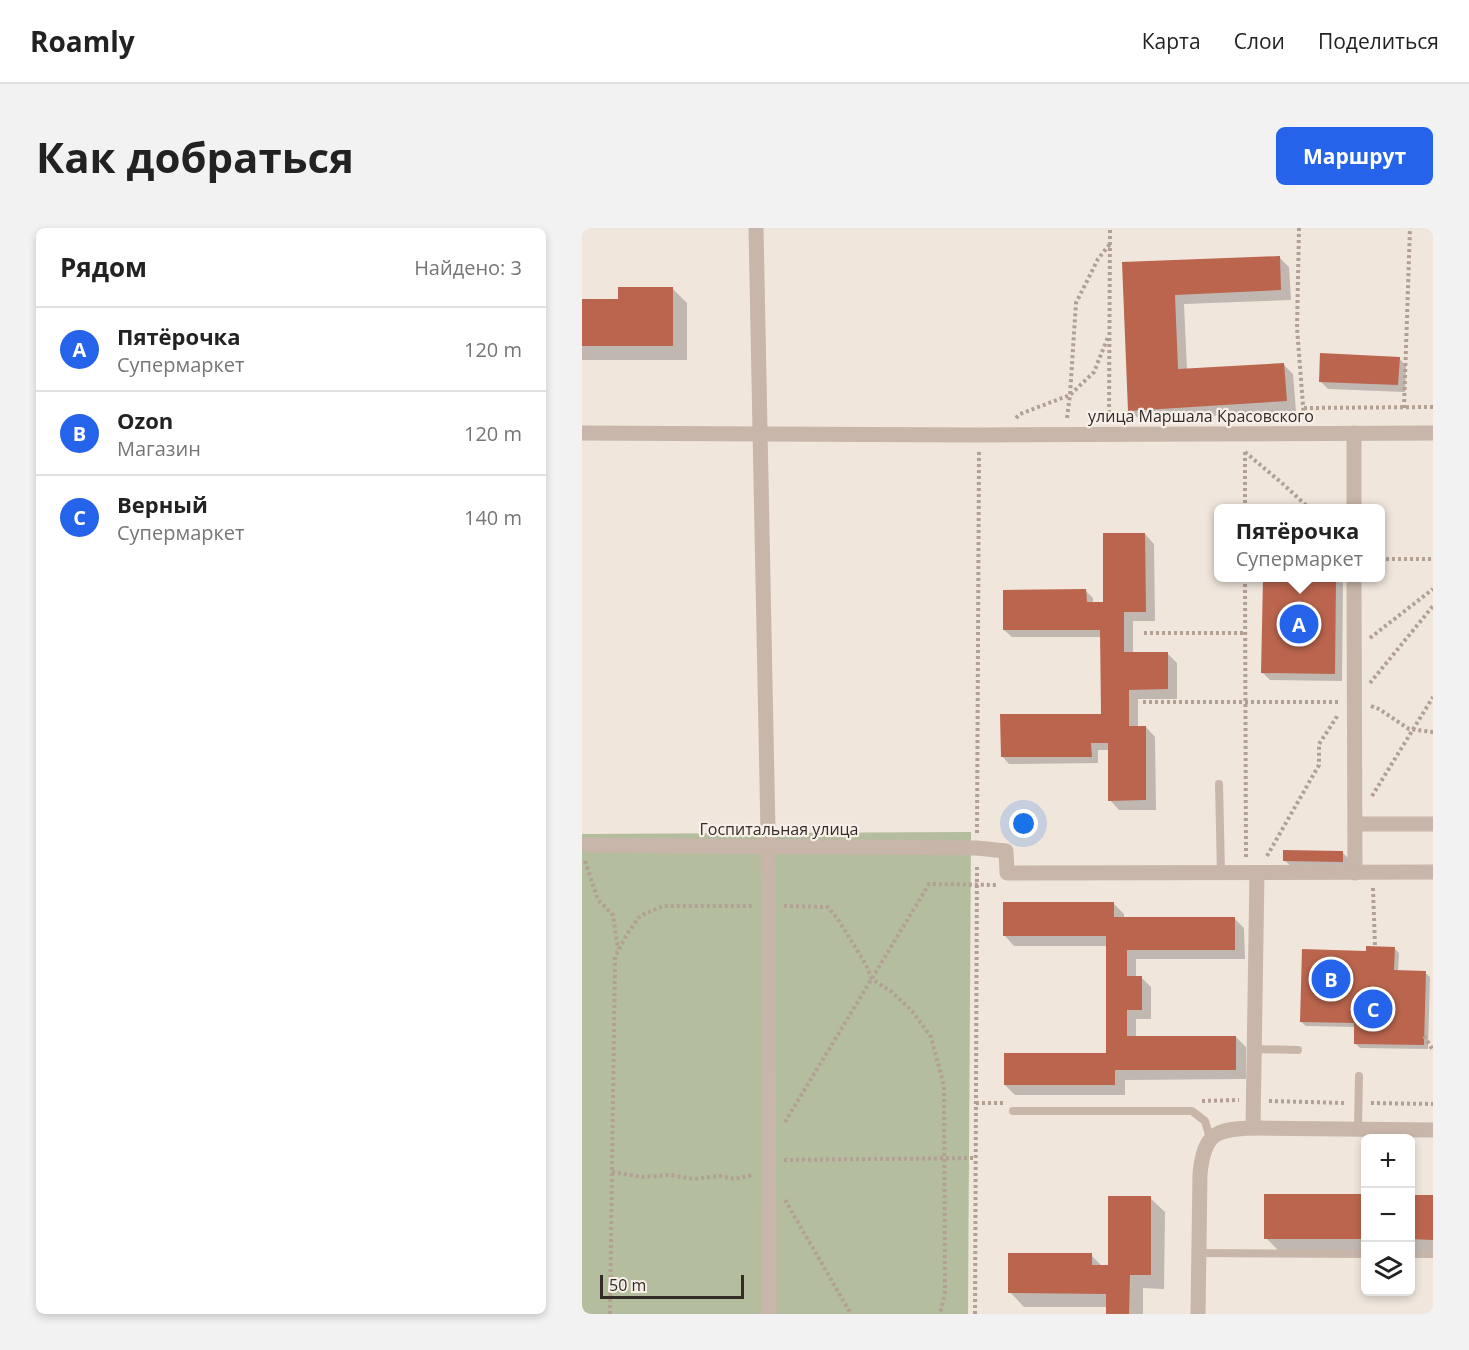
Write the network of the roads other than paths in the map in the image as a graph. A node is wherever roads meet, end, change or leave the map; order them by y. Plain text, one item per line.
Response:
1 (756, 228) edge
2 (582, 433) edge
3 (1354, 433) junction
4 (1433, 433) edge
5 (760, 435) junction
6 (1354, 504) edge
7 (1354, 582) edge
8 (1220, 784) dead end
9 (1354, 824) junction
10 (1433, 824) edge
11 (768, 840) junction
12 (582, 845) edge
13 (1221, 873) junction
14 (1252, 873) junction
15 (1355, 873) junction
16 (1433, 873) edge
17 (1254, 1049) junction
18 (1298, 1050) dead end
19 (1359, 1076) dead end
20 (1012, 1107) road end
21 (1253, 1128) junction
22 (1358, 1129) junction
23 (1433, 1130) edge
24 (1210, 1138) junction
25 (1199, 1252) junction
26 (1361, 1254) edge
27 (1415, 1254) edge
28 (1433, 1254) edge
29 (769, 1314) edge
30 (1198, 1314) edge

1 - 5 street
2 - 5 street, улица Маршала Красовского
3 - 4 street, улица Маршала Красовского
3 - 5 street, улица Маршала Красовского
3 - 6 street
5 - 11 street
7 - 9 street
8 - 13 lane
9 - 10 street
9 - 15 street
11 - 12 street, Госпитальная улица
11 - 13 street, Госпитальная улица
11 - 29 street
13 - 14 street
14 - 15 street
14 - 17 street
15 - 16 street
17 - 18 lane
17 - 21 street
19 - 22 lane
20 - 24 lane
21 - 22 street
21 - 24 street
22 - 23 street
24 - 25 street
25 - 26 lane
25 - 30 street
27 - 28 lane

